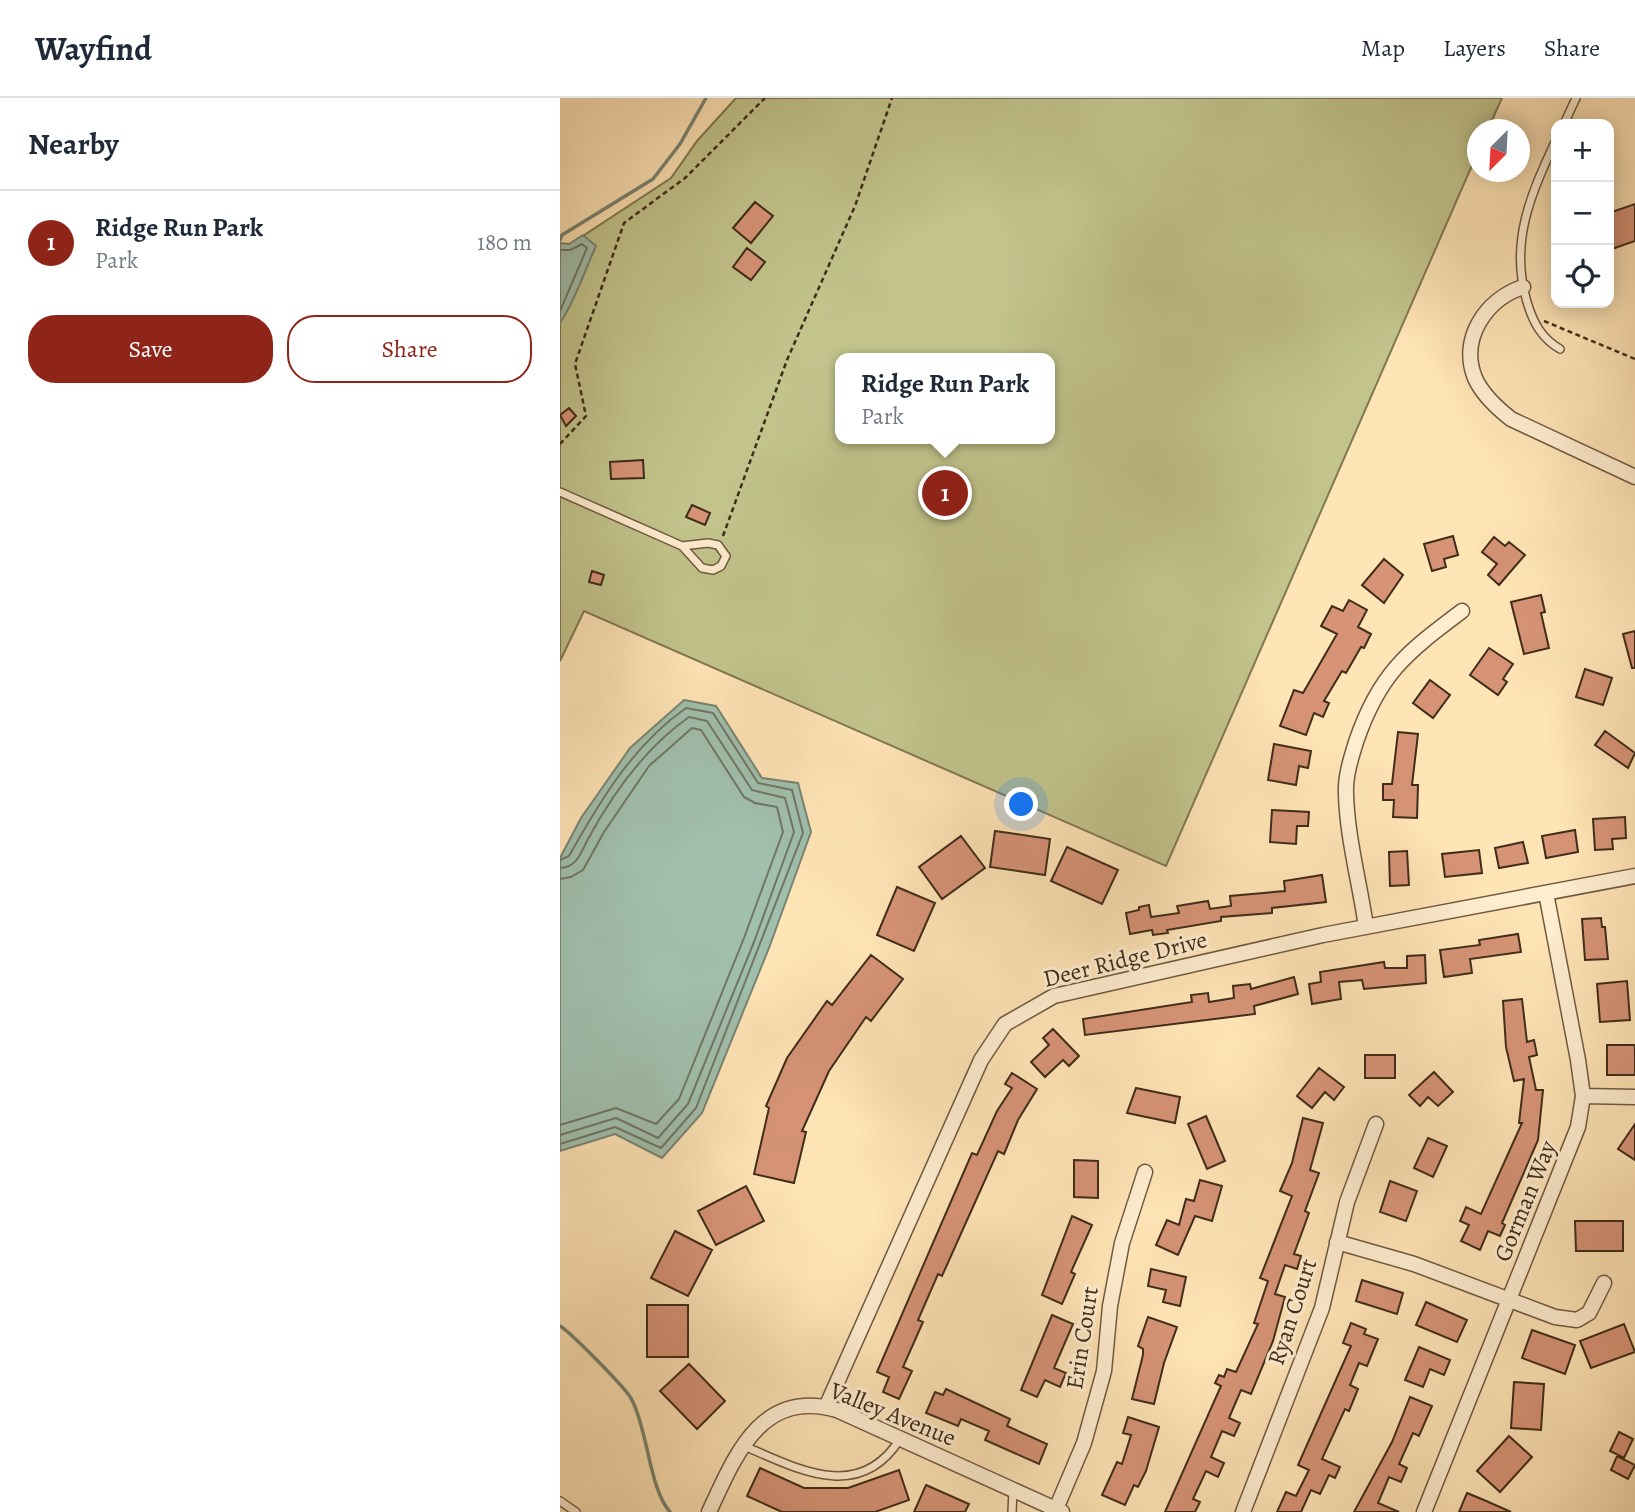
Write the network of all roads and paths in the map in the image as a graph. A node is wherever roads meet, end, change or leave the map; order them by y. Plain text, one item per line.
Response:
1 (765, 98) edge
2 (891, 98) edge
3 (1576, 98) edge
4 (1566, 119) edge
5 (1551, 152) edge
6 (1523, 287) junction
7 (1531, 315) junction
8 (1560, 349) dead end
9 (1635, 359) edge
10 (560, 444) edge
11 (1635, 477) edge
12 (560, 492) edge
13 (718, 545) junction
14 (682, 546) junction
15 (1461, 611) dead end
16 (1635, 876) edge
17 (1546, 893) junction
18 (1366, 927) junction
19 (1583, 1096) junction
20 (1635, 1097) edge
21 (1376, 1124) dead end
22 (1145, 1171) dead end
23 (1337, 1242) junction
24 (1604, 1283) dead end
25 (1509, 1302) junction
26 (826, 1407) junction
27 (900, 1439) junction
28 (741, 1444) junction
29 (1013, 1490) junction
30 (560, 1502) edge
31 (1059, 1511) edge
32 (576, 1512) edge
33 (709, 1512) edge
34 (1012, 1512) edge
35 (1243, 1512) edge
36 (1424, 1512) edge

1 - 10 path
2 - 13 path
3 - 4 lane
5 - 6 lane
6 - 7 lane
6 - 11 street
7 - 8 lane
7 - 9 path
12 - 14 lane
13 - 14 lane
13 - 14 lane
15 - 18 street
16 - 17 street, Deer Ridge Drive
17 - 18 street, Deer Ridge Drive
17 - 19 street, Gorman Way
18 - 26 street, Deer Ridge Drive
19 - 20 street
19 - 25 street, Gorman Way
21 - 23 street, Ryan Court
22 - 31 street, Erin Court
23 - 25 street
23 - 35 street, Ryan Court
24 - 25 street
25 - 36 street, Gorman Way
26 - 27 street, Valley Avenue
26 - 28 street, Valley Avenue
27 - 28 lane
27 - 29 street, Valley Avenue
28 - 33 street, Valley Avenue
29 - 31 street, Valley Avenue
29 - 34 lane
30 - 32 lane

